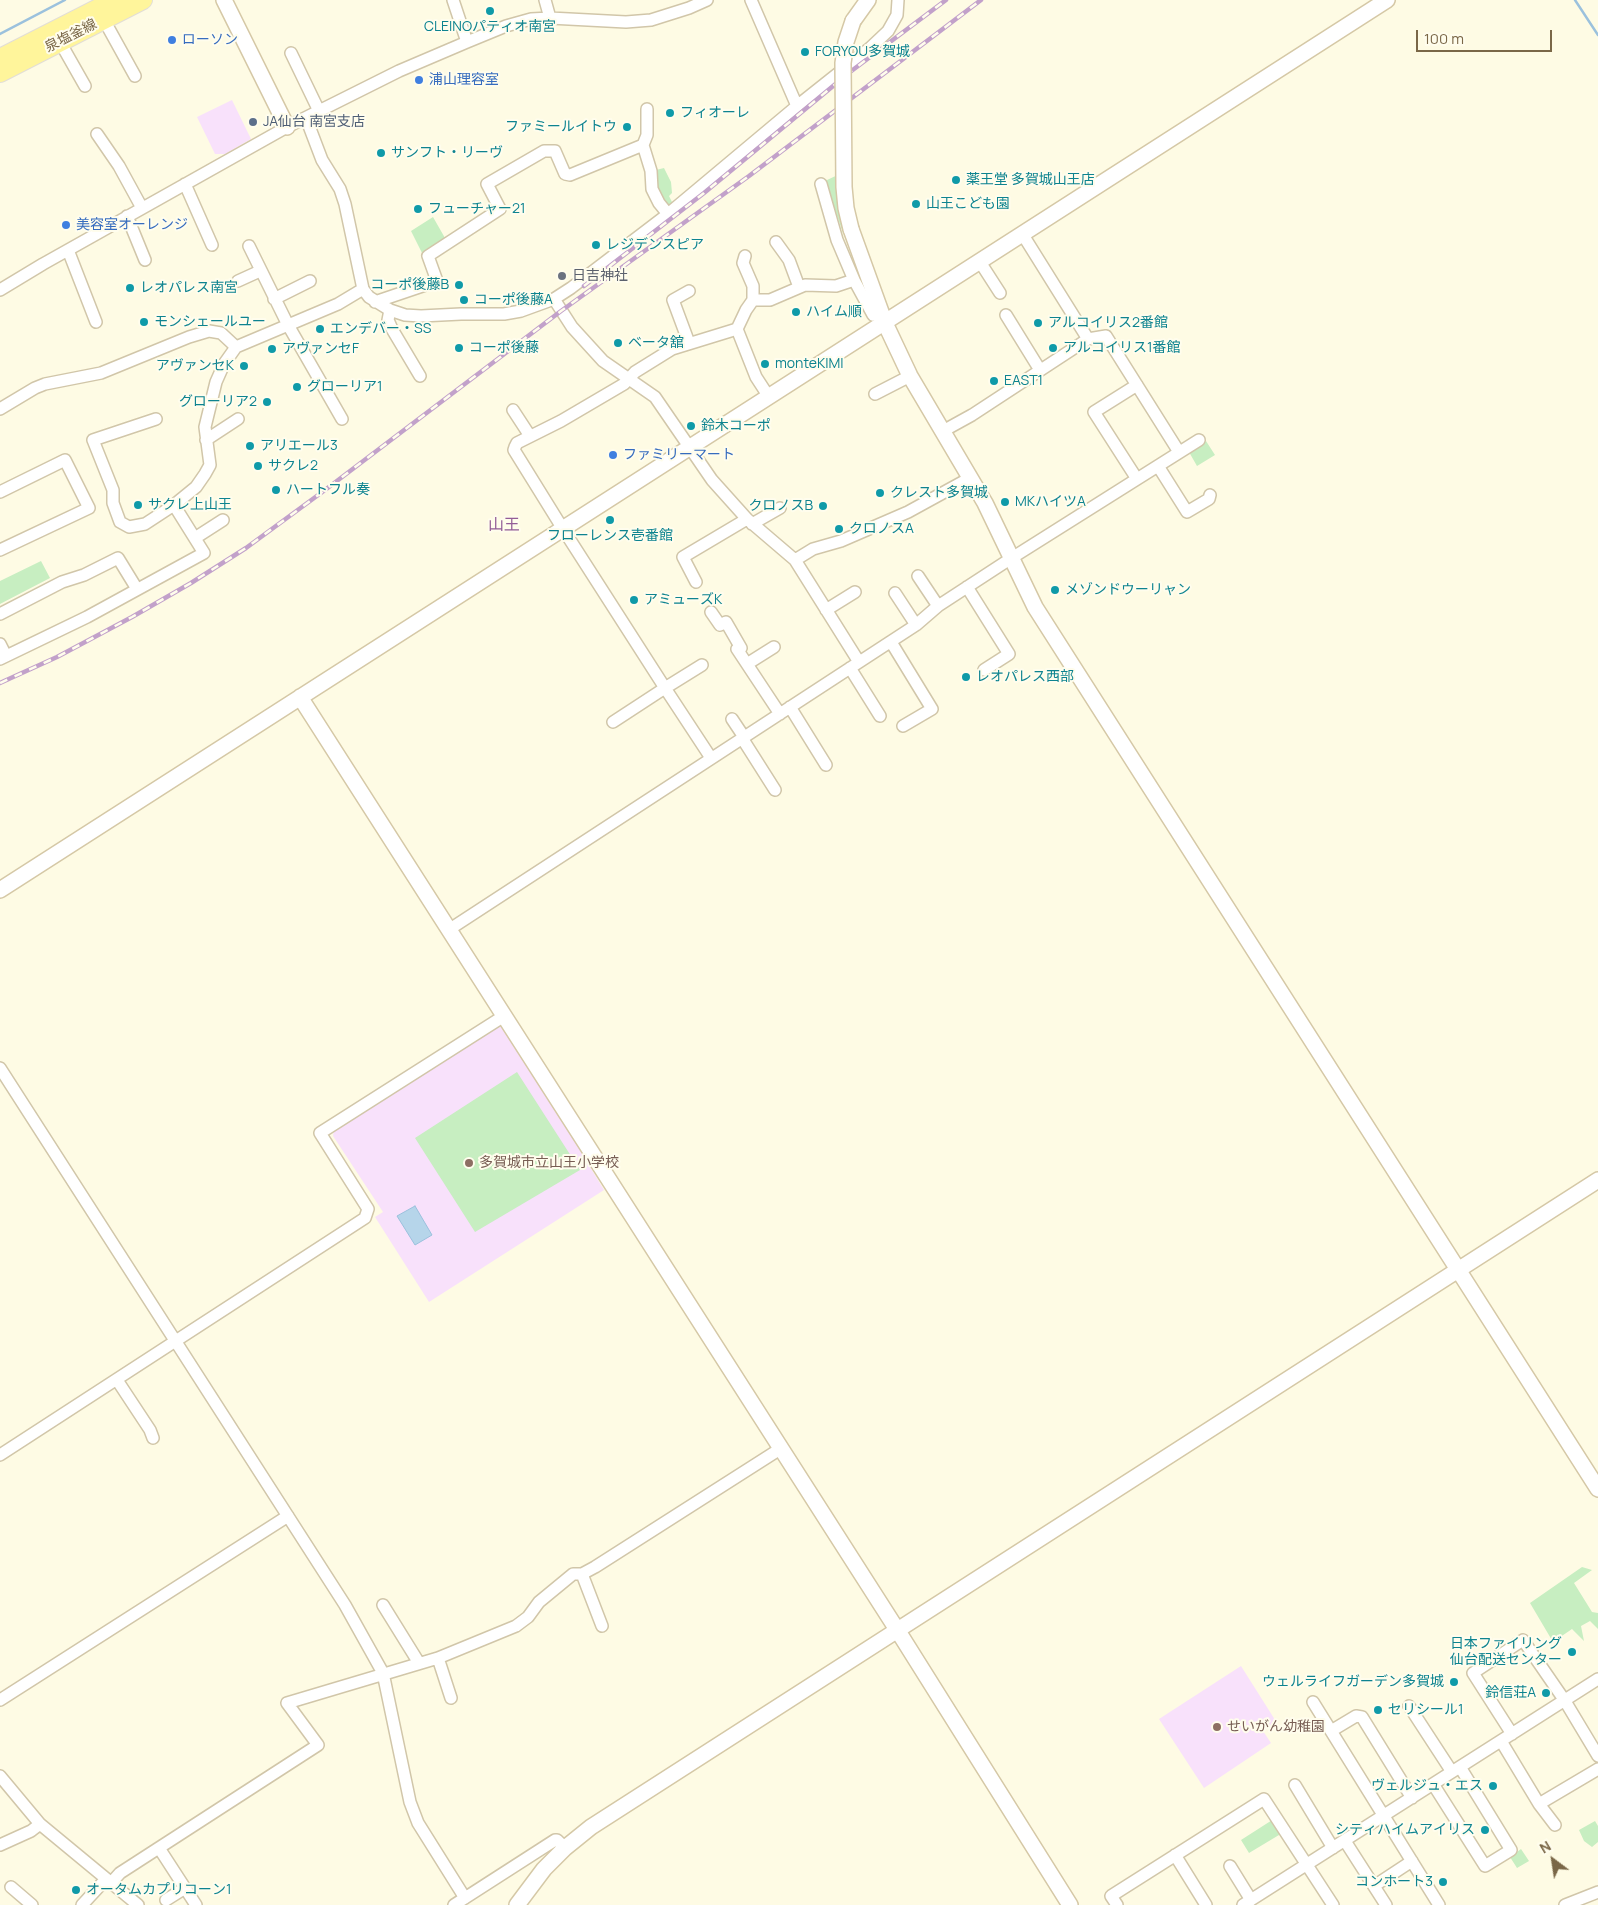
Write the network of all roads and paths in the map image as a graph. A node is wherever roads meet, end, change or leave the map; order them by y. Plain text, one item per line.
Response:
1 (114, 0) edge
2 (143, 0) edge
3 (224, 0) edge
4 (453, 0) edge
5 (545, 0) edge
6 (707, 0) edge
7 (751, 0) edge
8 (868, 0) edge
9 (898, 0) edge
10 (1387, 0) edge
11 (550, 18) junction
12 (104, 20) junction
13 (60, 42) junction
14 (467, 42) junction
15 (291, 53) dead end
16 (0, 58) edge
17 (0, 73) edge
18 (135, 76) dead end
19 (85, 86) dead end
20 (797, 106) junction
21 (647, 109) dead end
22 (319, 111) junction
23 (306, 118) junction
24 (287, 127) junction
25 (97, 134) dead end
26 (643, 145) junction
27 (185, 184) junction
28 (821, 184) dead end
29 (142, 208) junction
30 (668, 214) junction
31 (127, 216) junction
32 (1023, 235) junction
33 (776, 242) dead end
34 (212, 245) dead end
35 (249, 246) dead end
36 (68, 250) junction
37 (745, 256) dead end
38 (145, 260) dead end
39 (980, 262) junction
40 (260, 271) junction
41 (854, 280) junction
42 (238, 281) dead end
43 (310, 281) dead end
44 (799, 288) junction
45 (363, 289) junction
46 (0, 290) edge
47 (689, 291) dead end
48 (1000, 293) dead end
49 (274, 298) junction
50 (554, 299) junction
51 (754, 300) junction
52 (376, 302) junction
53 (390, 310) junction
54 (1006, 315) dead end
55 (883, 317) junction
56 (96, 322) dead end
57 (288, 325) junction
58 (737, 329) junction
59 (1088, 339) junction
60 (689, 343) junction
61 (236, 347) junction
62 (1040, 370) junction
63 (420, 376) dead end
64 (910, 376) junction
65 (628, 378) junction
66 (1136, 385) junction
67 (875, 394) dead end
68 (769, 398) junction
69 (0, 410) edge
70 (513, 410) dead end
71 (238, 418) dead end
72 (156, 419) dead end
73 (342, 419) dead end
74 (943, 431) junction
75 (530, 436) junction
76 (206, 440) junction
77 (1199, 440) dead end
78 (690, 448) junction
79 (1179, 452) junction
80 (1158, 466) junction
81 (970, 478) junction
82 (1137, 479) junction
83 (0, 492) edge
84 (1210, 495) dead end
85 (174, 505) junction
86 (780, 508) dead end
87 (223, 520) dead end
88 (749, 522) junction
89 (563, 529) junction
90 (195, 538) junction
91 (0, 550) edge
92 (1012, 558) junction
93 (795, 560) junction
94 (918, 576) dead end
95 (696, 582) dead end
96 (967, 587) junction
97 (137, 590) junction
98 (855, 592) dead end
99 (895, 593) dead end
100 (938, 606) junction
101 (826, 610) junction
102 (712, 612) dead end
103 (0, 614) edge
104 (916, 625) junction
105 (890, 642) junction
106 (0, 644) edge
107 (774, 647) dead end
108 (3, 658) edge
109 (747, 664) junction
110 (702, 665) dead end
111 (854, 665) junction
112 (984, 670) dead end
113 (665, 688) junction
114 (300, 697) junction
115 (790, 707) junction
116 (780, 714) junction
117 (880, 716) dead end
118 (732, 719) dead end
119 (613, 722) dead end
120 (903, 726) dead end
121 (743, 737) junction
122 (711, 758) junction
123 (826, 765) dead end
124 (775, 790) dead end
125 (0, 890) edge
126 (450, 928) junction
127 (504, 1016) junction
128 (0, 1068) edge
129 (1598, 1180) edge
130 (1457, 1270) junction
131 (177, 1342) junction
132 (117, 1380) junction
133 (153, 1438) dead end
134 (780, 1449) junction
135 (0, 1455) edge
136 (1598, 1489) edge
137 (288, 1516) junction
138 (582, 1574) junction
139 (383, 1606) dead end
140 (602, 1626) dead end
141 (897, 1631) junction
142 (438, 1658) junction
143 (420, 1663) junction
144 (383, 1673) junction
145 (1598, 1679) edge
146 (451, 1698) dead end
147 (0, 1700) edge
148 (1564, 1701) junction
149 (1313, 1702) dead end
150 (1409, 1706) dead end
151 (1331, 1731) junction
152 (1512, 1734) junction
153 (1501, 1741) junction
154 (1598, 1756) edge
155 (1598, 1769) edge
156 (1456, 1770) junction
157 (0, 1776) edge
158 (1433, 1784) junction
159 (1295, 1785) dead end
160 (1412, 1798) junction
161 (1539, 1804) junction
162 (1384, 1816) junction
163 (40, 1824) junction
164 (1555, 1825) dead end
165 (1345, 1840) junction
166 (0, 1845) edge
167 (159, 1848) junction
168 (566, 1848) junction
169 (1334, 1848) junction
170 (1175, 1855) junction
171 (1412, 1861) junction
172 (1307, 1865) junction
173 (1230, 1866) dead end
174 (109, 1881) junction
175 (1374, 1886) junction
176 (11, 1887) dead end
177 (185, 1888) junction
178 (1598, 1892) edge
179 (465, 1898) junction
180 (166, 1900) dead end
181 (1204, 1902) edge
182 (1247, 1902) edge
183 (32, 1905) edge
184 (82, 1905) edge
185 (138, 1905) edge
186 (196, 1905) edge
187 (454, 1905) edge
188 (517, 1905) edge
189 (1070, 1905) edge
190 (1116, 1905) edge
191 (1192, 1905) edge
192 (1333, 1905) edge
193 (1386, 1905) edge
194 (1439, 1905) edge
195 (1565, 1905) edge

1 - 16 main road, 泉塩釜線
2 - 12 main road, 泉塩釜線
3 - 24 street
4 - 14 street
5 - 11 street
6 - 11 street
7 - 20 street
8 - 55 street, bridge
9 - 20 street
10 - 32 street
11 - 14 street
12 - 13 main road, 泉塩釜線
12 - 18 street
13 - 17 main road, 泉塩釜線
13 - 19 street
14 - 22 street
15 - 22 street
20 - 30 street
21 - 26 street
22 - 23 street
23 - 24 street
23 - 45 street
24 - 27 street
25 - 29 street
26 - 30 street
26 - 52 street
27 - 29 street
27 - 34 street
28 - 41 street
29 - 31 street
30 - 50 street
31 - 36 street
31 - 38 street
32 - 39 street
32 - 59 street
33 - 44 street
35 - 40 street
36 - 46 street
36 - 56 street
37 - 51 street
39 - 48 street
39 - 55 street
40 - 42 street
40 - 49 street
41 - 44 street
41 - 55 street
43 - 49 street
44 - 51 street
45 - 52 street
45 - 57 street
47 - 60 street
49 - 57 street
50 - 53 street
50 - 65 street
51 - 58 street
52 - 53 street
53 - 63 street
54 - 62 street
55 - 64 street
55 - 68 street
57 - 61 street
57 - 73 street
58 - 60 street
58 - 68 street
59 - 62 street
59 - 66 street
60 - 65 street
61 - 69 street
61 - 76 street
62 - 74 street
64 - 67 street
64 - 74 street
65 - 75 street
65 - 78 street
66 - 79 street
66 - 82 street
68 - 78 street
70 - 75 street
71 - 76 street
72 - 85 street
74 - 81 street
75 - 89 street
76 - 85 street
77 - 79 street
78 - 88 street
78 - 89 street
79 - 80 street
80 - 82 street
80 - 84 street
81 - 92 street
81 - 93 street
82 - 92 street
83 - 91 street
85 - 90 street
86 - 88 street
87 - 90 street
88 - 93 street
88 - 95 street
89 - 113 street
89 - 114 street
90 - 97 street
92 - 96 street
92 - 130 street
93 - 101 street
94 - 100 street
96 - 100 street
96 - 112 street
97 - 103 street
97 - 108 street
98 - 101 street
99 - 104 street
100 - 104 street
101 - 111 street
102 - 109 street
104 - 105 street
105 - 111 street
105 - 120 street
106 - 108 street
107 - 109 street
109 - 116 street
110 - 113 street
111 - 115 street
111 - 117 street
113 - 119 street
113 - 122 street
114 - 125 street
114 - 126 street
115 - 116 street
115 - 123 street
116 - 121 street
118 - 121 street
121 - 122 street
121 - 124 street
122 - 126 street
126 - 127 street
127 - 131 street
127 - 134 street
128 - 131 street
129 - 130 street
130 - 136 street
130 - 141 street
131 - 132 street
131 - 137 street
132 - 133 street
132 - 135 street
134 - 138 street
134 - 141 street
137 - 144 street
137 - 147 street
138 - 140 street
138 - 142 street
139 - 143 street
141 - 168 street
141 - 189 street
142 - 143 street
142 - 146 street
143 - 144 street
144 - 167 street
144 - 179 street
145 - 148 street
148 - 152 street
148 - 152 street
148 - 154 street
149 - 151 street
150 - 156 street
151 - 160 street
151 - 162 street
152 - 153 street
153 - 156 street
153 - 161 street
155 - 161 street
156 - 158 street
156 - 158 street
157 - 163 street
158 - 160 street
159 - 169 street
160 - 162 street
161 - 164 street
162 - 165 street
162 - 171 street
163 - 166 street
163 - 174 street
165 - 169 street
165 - 175 street
167 - 174 street
167 - 177 street
168 - 179 street
168 - 188 street
169 - 172 street
170 - 172 street
170 - 181 street
170 - 190 street
171 - 175 street
171 - 194 street
172 - 182 street
172 - 192 street
173 - 182 street
174 - 184 street
174 - 185 street
175 - 193 street
176 - 183 street
177 - 180 street
177 - 186 street
178 - 195 street
179 - 187 street
181 - 191 street

